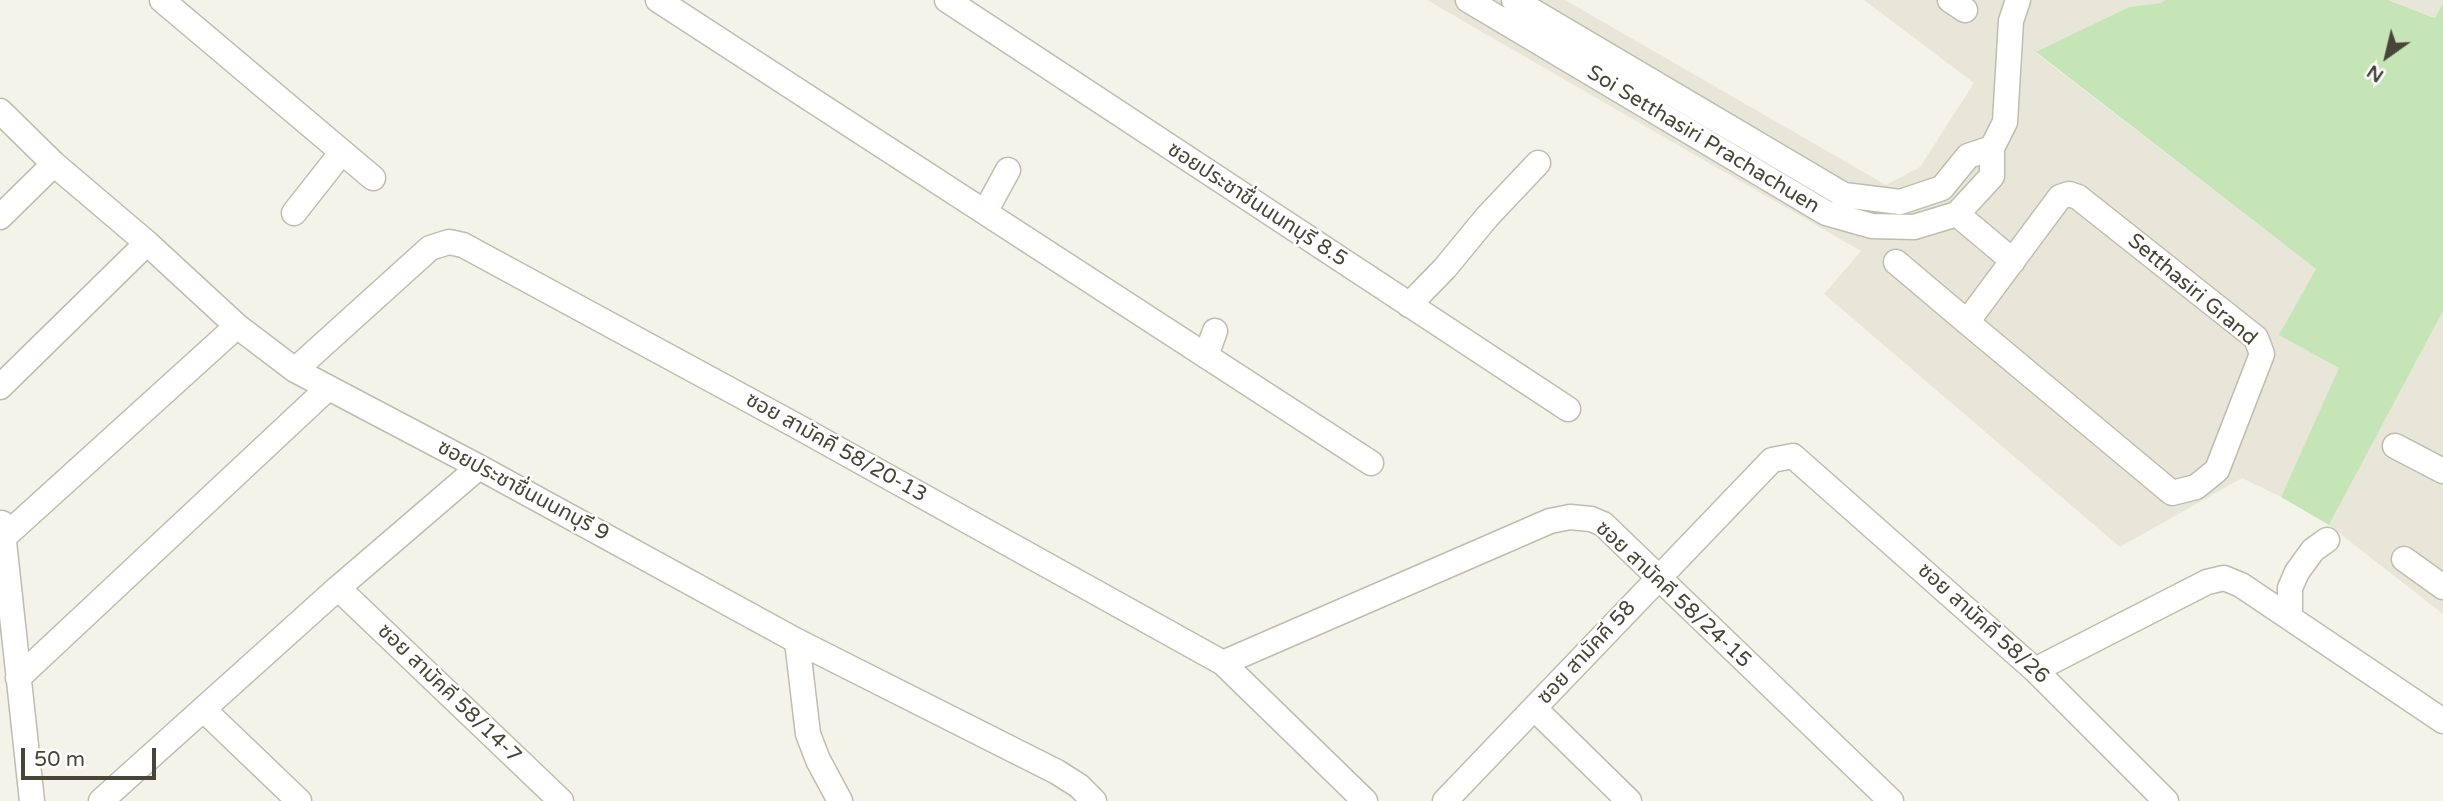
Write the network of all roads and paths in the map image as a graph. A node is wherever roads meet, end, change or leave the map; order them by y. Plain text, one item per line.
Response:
1 (162, 0) edge
2 (1468, 0) edge
3 (1514, 0) edge
4 (2018, 0) edge
5 (664, 2) edge
6 (960, 3) edge
7 (0, 111) edge
8 (1992, 148) junction
9 (342, 152) junction
10 (1538, 163) dead end
11 (54, 164) junction
12 (1008, 170) dead end
13 (373, 178) dead end
14 (985, 212) junction
15 (294, 213) dead end
16 (1957, 214) junction
17 (0, 217) edge
18 (147, 243) junction
19 (2013, 261) junction
20 (1896, 262) dead end
21 (1409, 305) junction
22 (1967, 322) junction
23 (237, 326) junction
24 (1215, 331) dead end
25 (1206, 356) junction
26 (295, 370) junction
27 (0, 387) edge
28 (327, 388) junction
29 (1568, 410) dead end
30 (2395, 446) dead end
31 (1793, 456) joint
32 (1371, 463) dead end
33 (479, 467) junction
34 (2443, 471) edge
35 (2, 528) edge
36 (2328, 540) dead end
37 (2404, 559) dead end
38 (1658, 578) junction
39 (338, 587) junction
40 (2443, 587) edge
41 (2287, 615) junction
42 (796, 641) junction
43 (1223, 663) junction
44 (2035, 670) junction
45 (18, 678) junction
46 (1535, 709) junction
47 (204, 710) junction
48 (2443, 721) edge
49 (32, 801) edge
50 (101, 801) edge
51 (299, 801) edge
52 (561, 801) edge
53 (840, 801) edge
54 (1094, 801) edge
55 (1365, 801) edge
56 (1445, 801) edge
57 (1629, 801) edge
58 (1891, 801) edge
59 (2166, 801) edge

1 - 9 street
2 - 16 street, Soi Setthasiri Prachachuen
3 - 8 street, Soi Setthasiri Prachachuen
4 - 8 street
5 - 14 street
6 - 21 street, ซอยประชาชื่นนนทบุรี 8.5
7 - 11 street, ซอยประชาชื่นนนทบุรี 9
8 - 16 street
9 - 13 street
9 - 15 street
10 - 21 street
11 - 17 street
11 - 18 street, ซอยประชาชื่นนนทบุรี 9
12 - 14 street
14 - 25 street
16 - 19 street
18 - 23 street, ซอยประชาชื่นนนทบุรี 9
18 - 27 street
19 - 22 street, Setthasiri Grand
19 - 22 street, Setthasiri Grand
20 - 22 street, Setthasiri Grand
21 - 29 street, ซอยประชาชื่นนนทบุรี 8.5
23 - 26 street, ซอยประชาชื่นนนทบุรี 9
23 - 35 street
24 - 25 street
25 - 32 street
26 - 28 street, ซอยประชาชื่นนนทบุรี 9
26 - 43 street, ซอย สามัคคี 58/20-13
28 - 33 street, ซอยประชาชื่นนนทบุรี 9
28 - 45 street
30 - 34 street
31 - 38 street, ซอย สามัคคี 58
31 - 44 street, ซอย สามัคคี 58/26
33 - 39 street
33 - 42 street, ซอยประชาชื่นนนทบุรี 9
35 - 45 street
36 - 41 street
37 - 40 street
38 - 43 street, ซอย สามัคคี 58/24-15
38 - 46 street, ซอย สามัคคี 58
38 - 58 street, ซอย สามัคคี 58/24-15
39 - 47 street
39 - 52 street, ซอย สามัคคี 58/14-7
41 - 44 street
41 - 48 street
42 - 53 street
42 - 54 street, ซอยประชาชื่นนนทบุรี 9
43 - 55 street, ซอย สามัคคี 58/20-13
44 - 59 street, ซอย สามัคคี 58/26
45 - 49 street
46 - 56 street, ซอย สามัคคี 58
46 - 57 street
47 - 50 street
47 - 51 street

